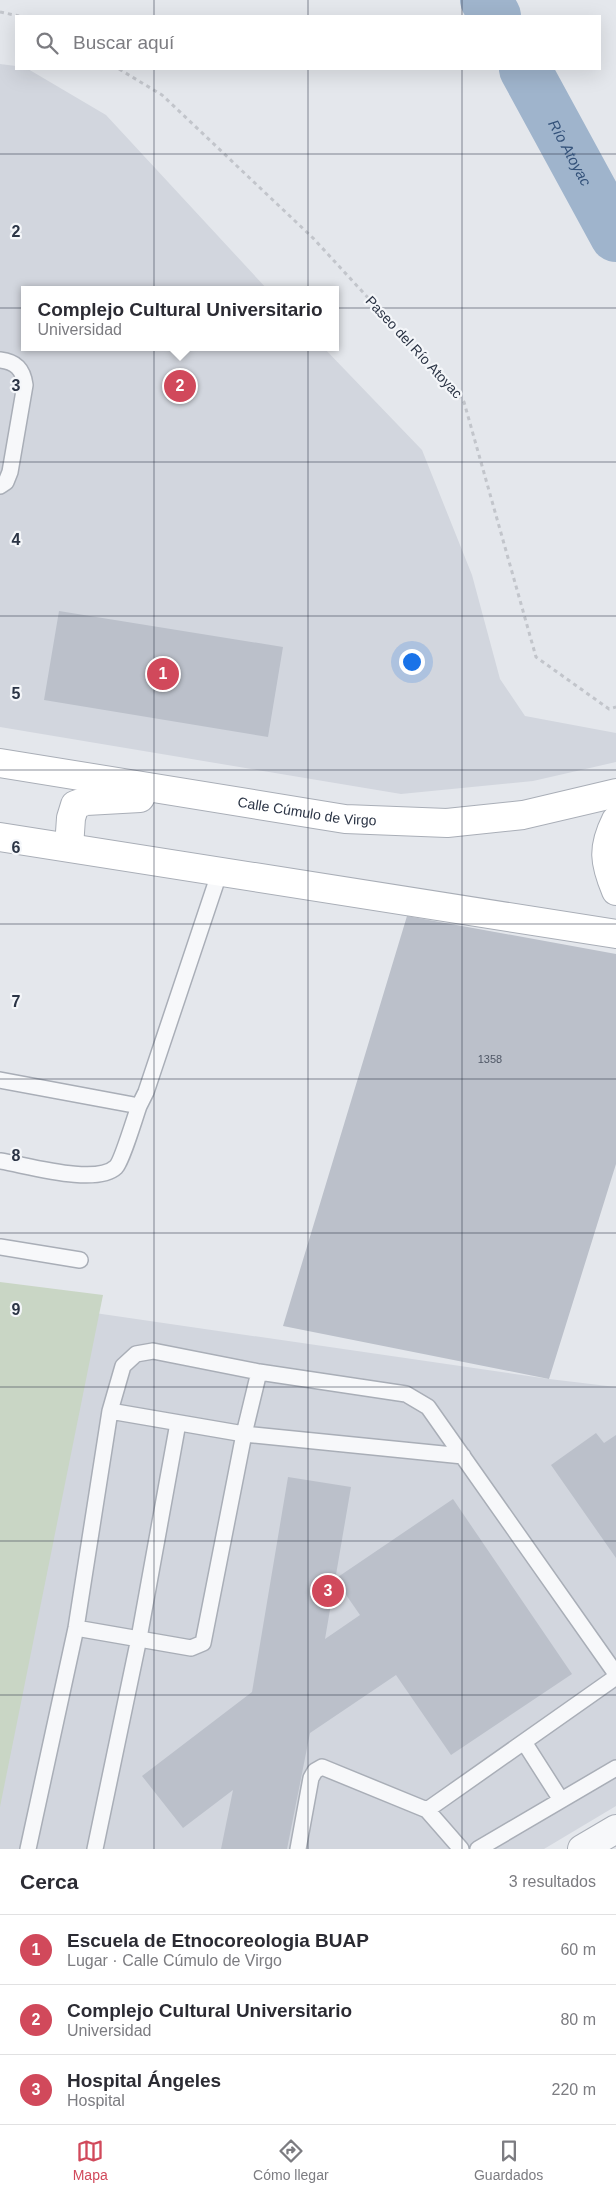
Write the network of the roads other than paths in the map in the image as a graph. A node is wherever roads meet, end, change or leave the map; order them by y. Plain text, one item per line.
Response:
1 (0, 360) edge
2 (0, 486) edge
3 (0, 763) edge
4 (616, 793) edge
5 (197, 796) junction
6 (616, 820) edge
7 (0, 837) edge
8 (69, 847) junction
9 (220, 871) junction
10 (616, 891) edge
11 (616, 934) edge
12 (0, 1080) edge
13 (139, 1106) junction
14 (0, 1161) edge
15 (0, 1247) edge
16 (80, 1260) dead end
17 (259, 1372) junction
18 (110, 1411) junction
19 (178, 1423) junction
20 (244, 1434) junction
21 (464, 1456) junction
22 (76, 1628) junction
23 (139, 1638) junction
24 (616, 1676) edge
25 (524, 1742) junction
26 (616, 1768) edge
27 (561, 1800) junction
28 (428, 1810) junction
29 (616, 1829) edge
30 (28, 1849) edge
31 (96, 1849) edge
32 (298, 1849) edge
33 (461, 1849) edge
34 (478, 1849) edge
35 (582, 1849) edge

1 - 2 lane
3 - 5 main road, Calle Cúmulo de Virgo
4 - 5 main road, Calle Cúmulo de Virgo
5 - 8 main road
6 - 10 main road
7 - 8 main road
8 - 9 main road
9 - 11 main road
9 - 13 lane
12 - 13 lane
13 - 14 lane
15 - 16 lane
17 - 18 lane
17 - 20 lane
17 - 21 lane
18 - 19 lane
18 - 22 lane
19 - 20 lane
19 - 23 lane
20 - 21 lane
20 - 23 lane
21 - 24 lane
22 - 23 lane
22 - 30 lane
23 - 31 lane
24 - 25 lane
25 - 27 lane
25 - 28 lane
26 - 27 lane
27 - 34 lane
28 - 32 lane
28 - 33 lane
29 - 35 street

